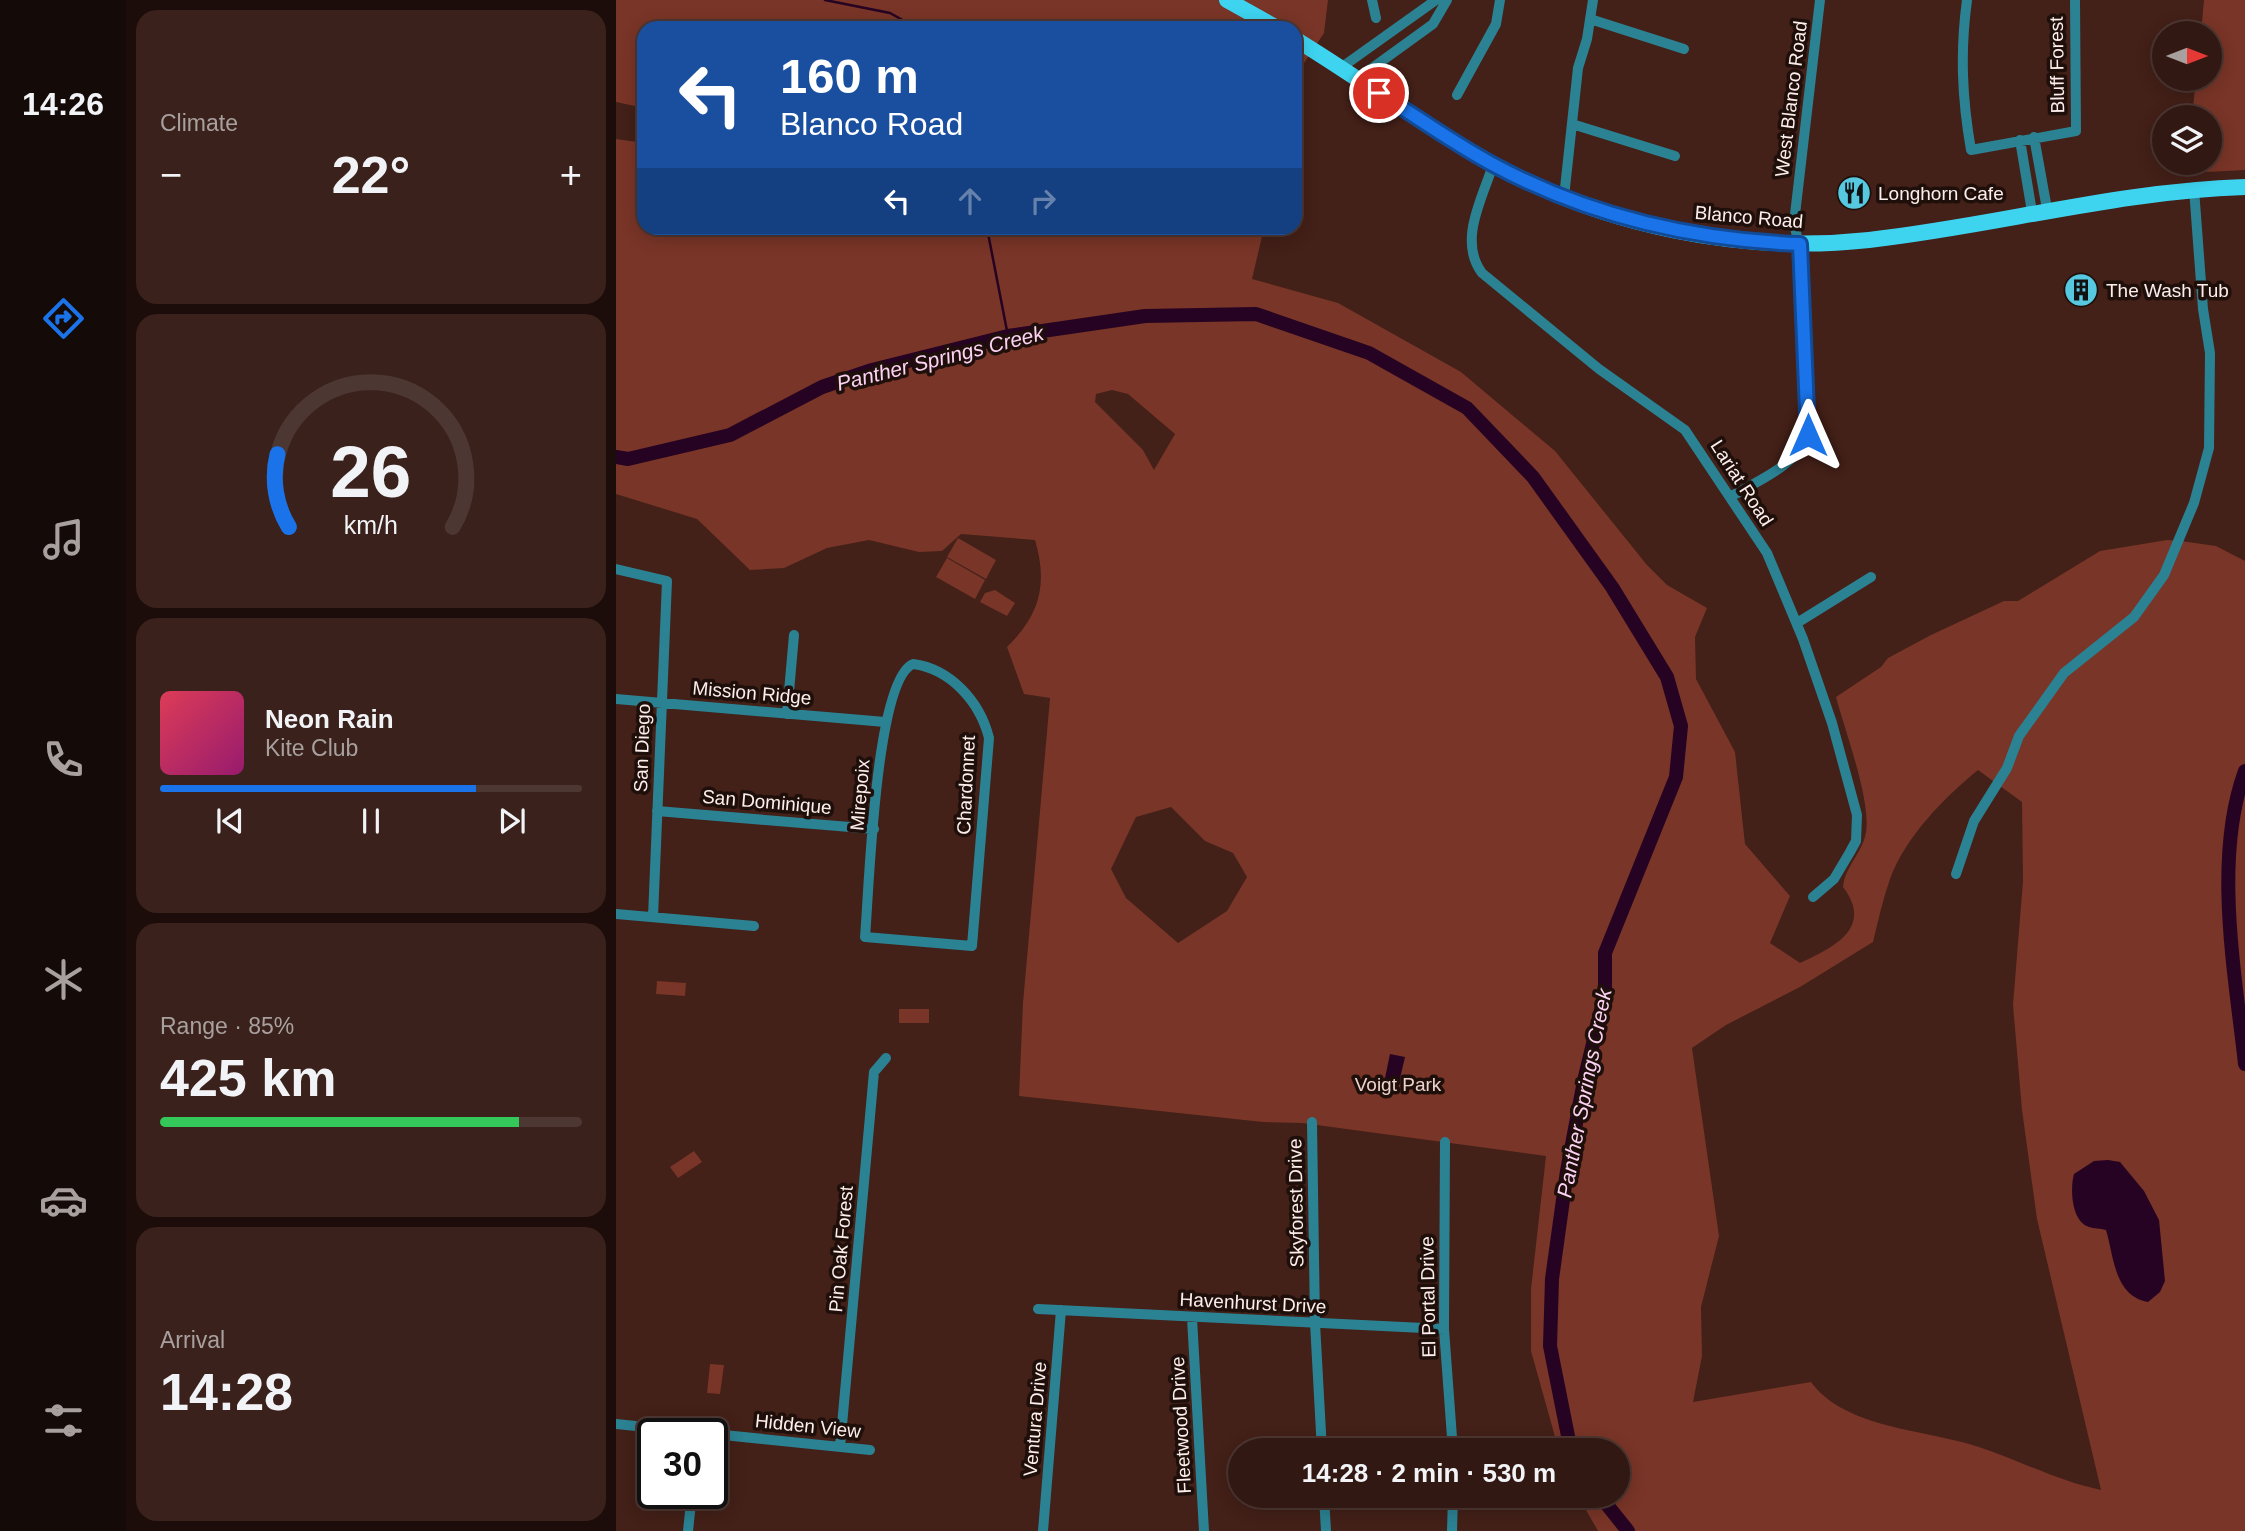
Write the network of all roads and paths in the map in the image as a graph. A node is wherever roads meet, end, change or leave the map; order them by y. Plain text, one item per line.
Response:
1 (1227, 0) edge
2 (1372, 0) edge
3 (1436, 0) edge
4 (1447, 0) edge
5 (1500, 0) edge
6 (1592, 0) edge
7 (1820, 0) edge
8 (1967, 0) edge
9 (2075, 0) edge
10 (1376, 18) dead end
11 (1590, 19) junction
12 (1264, 21) edge
13 (1302, 43) edge
14 (1684, 49) dead end
15 (1342, 67) junction
16 (1357, 79) junction
17 (1457, 95) dead end
18 (1573, 124) junction
19 (2034, 137) junction
20 (2020, 140) junction
21 (1675, 156) dead end
22 (2038, 161) junction
23 (1493, 164) junction
24 (2024, 164) junction
25 (2245, 187) edge
26 (2194, 190) junction
27 (1564, 197) junction
28 (2039, 210) junction
29 (1800, 244) junction
30 (1730, 497) junction
31 (616, 569) edge
32 (1871, 577) dead end
33 (1797, 623) junction
34 (793, 635) dead end
35 (913, 664) joint
36 (616, 699) edge
37 (661, 703) junction
38 (787, 714) junction
39 (885, 722) junction
40 (657, 811) junction
41 (874, 829) junction
42 (1956, 874) dead end
43 (1813, 897) dead end
44 (616, 914) edge
45 (653, 917) junction
46 (754, 926) dead end
47 (865, 937) joint
48 (886, 1058) dead end
49 (1312, 1122) dead end
50 (1446, 1142) dead end
51 (1038, 1309) dead end
52 (1061, 1310) junction
53 (1192, 1318) junction
54 (1315, 1323) junction
55 (1444, 1329) junction
56 (616, 1424) edge
57 (637, 1426) edge
58 (728, 1435) edge
59 (1321, 1438) edge
60 (1452, 1438) edge
61 (840, 1447) junction
62 (870, 1450) dead end
63 (1325, 1508) edge
64 (1453, 1508) edge
65 (690, 1509) edge
66 (688, 1531) edge
67 (1043, 1531) edge
68 (1204, 1531) edge
69 (1326, 1531) edge
70 (1452, 1531) edge

1 - 12 main road
2 - 10 street
3 - 15 street
4 - 16 street
5 - 17 street
6 - 11 street
7 - 29 street, West Blanco Road
8 - 20 street
9 - 19 street, Bluff Forest
11 - 14 street
11 - 18 street
13 - 15 main road, Blanco Road
15 - 16 main road, Blanco Road
16 - 23 main road, Blanco Road
18 - 21 street
18 - 27 street
19 - 20 street
19 - 22 street
20 - 24 street
22 - 24 street
22 - 28 street
23 - 27 main road, Blanco Road
23 - 30 street, Lariat Road
24 - 28 street
25 - 26 main road, Blanco Road
26 - 28 main road, Blanco Road
26 - 42 street
27 - 29 main road, Blanco Road
28 - 29 main road, Blanco Road
29 - 30 street, West Blanco Road
30 - 33 street, Lariat Road
31 - 37 street, San Diego
32 - 33 street
33 - 43 street, Lariat Road
34 - 38 street
35 - 39 street, Mirepoix
35 - 47 street, Chardonnet
36 - 37 street, Mission Ridge
37 - 38 street, Mission Ridge
37 - 40 street, San Diego
38 - 39 street, Mission Ridge
39 - 41 street, Mirepoix
40 - 41 street, San Dominique
40 - 45 street, San Diego
41 - 47 street, Mirepoix
44 - 45 street
45 - 46 street
48 - 61 street, Pin Oak Forest
49 - 54 street, Skyforest Drive
50 - 55 street, El Portal Drive
51 - 52 street, Havenhurst Drive
52 - 53 street, Havenhurst Drive
52 - 67 street, Ventura Drive
53 - 54 street, Havenhurst Drive
53 - 68 street, Fleetwood Drive
54 - 55 street, Havenhurst Drive
54 - 59 street, Skyforest Drive
55 - 60 street, El Portal Drive
56 - 57 street, Hidden View
58 - 61 street, Hidden View
61 - 62 street, Hidden View
63 - 69 street
64 - 70 street
65 - 66 street

